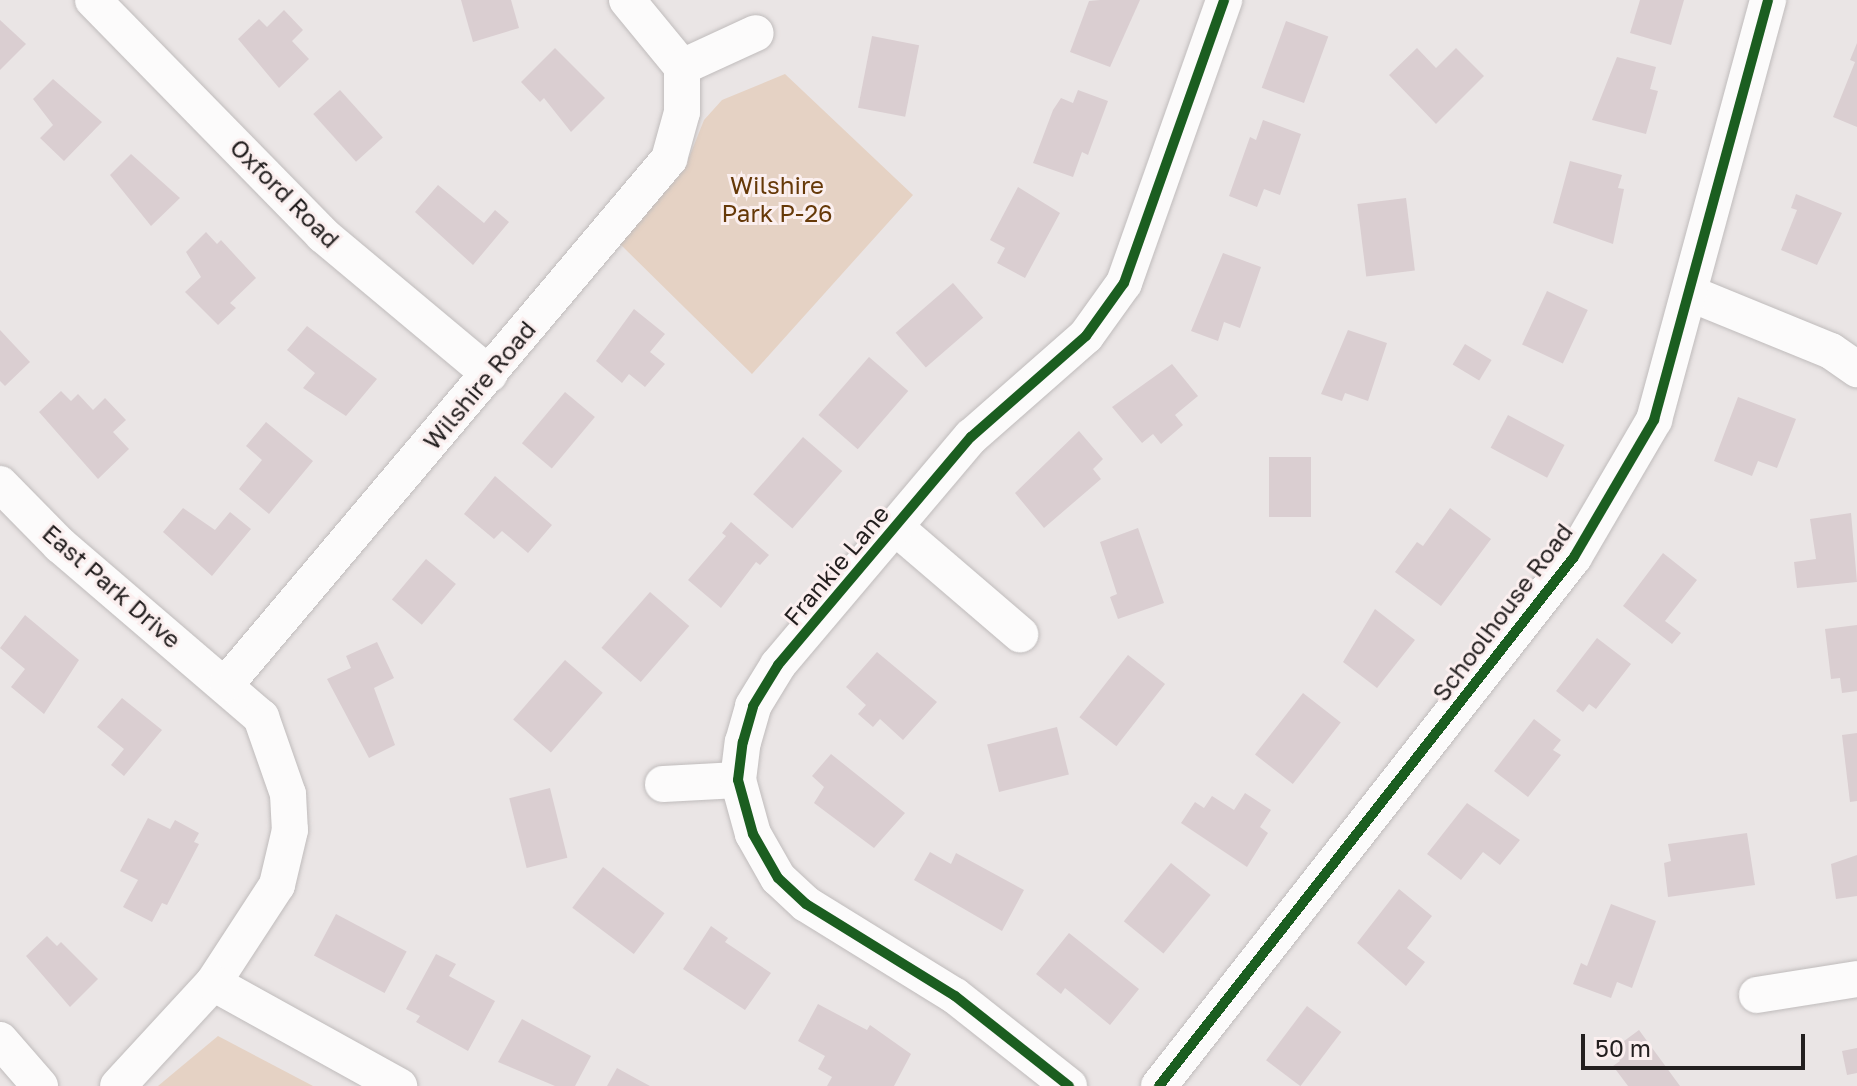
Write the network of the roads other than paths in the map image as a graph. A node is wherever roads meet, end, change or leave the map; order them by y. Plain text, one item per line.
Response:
1 (93, 0) edge
2 (627, 0) edge
3 (1224, 0) edge
4 (1768, 0) edge
5 (756, 33) dead end
6 (682, 67) junction
7 (1689, 293) junction
8 (1857, 369) edge
9 (489, 374) junction
10 (0, 484) edge
11 (895, 527) junction
12 (1020, 634) dead end
13 (227, 683) junction
14 (738, 780) junction
15 (663, 784) dead end
16 (1857, 979) edge
17 (213, 983) junction
18 (1757, 995) dead end
19 (0, 1040) edge
20 (1160, 1085) edge
21 (40, 1086) edge
22 (118, 1086) edge
23 (399, 1086) edge
24 (1069, 1086) edge

1 - 9 street, Oxford Road
2 - 6 street
3 - 11 street, Frankie Lane
4 - 7 street, Schoolhouse Road
5 - 6 street
6 - 9 street, Wilshire Road
7 - 8 street
7 - 20 street, Schoolhouse Road
9 - 13 street, Wilshire Road
10 - 13 street, East Park Drive
11 - 12 street
11 - 14 street, Frankie Lane
13 - 17 street, East Park Drive
14 - 15 street
14 - 24 street, Frankie Lane
16 - 18 street
17 - 22 street, East Park Drive
17 - 23 street
19 - 21 street

